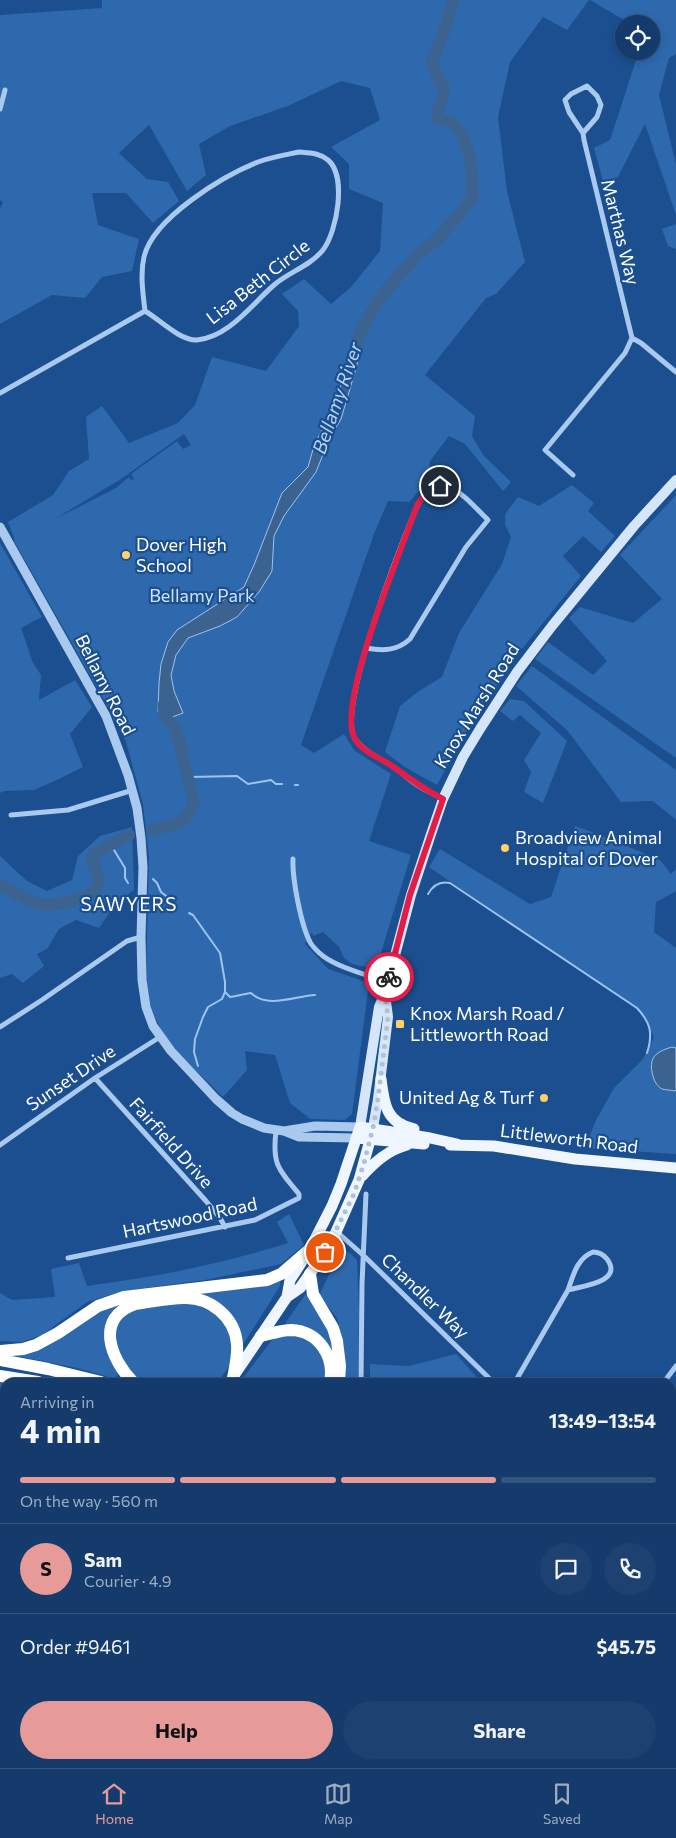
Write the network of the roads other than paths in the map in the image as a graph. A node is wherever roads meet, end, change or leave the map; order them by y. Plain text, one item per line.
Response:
1 (5, 90) dead end
2 (0, 108) edge
3 (583, 133) junction
4 (145, 311) junction
5 (632, 338) junction
6 (676, 372) edge
7 (0, 393) edge
8 (573, 475) dead end
9 (676, 480) edge
10 (0, 528) edge
11 (366, 648) junction
12 (132, 790) junction
13 (443, 799) junction
14 (11, 815) dead end
15 (293, 859) dead end
16 (141, 937) junction
17 (387, 982) junction
18 (385, 993) junction
19 (0, 1027) edge
20 (160, 1037) junction
21 (95, 1078) junction
22 (381, 1079) junction
23 (280, 1131) junction
24 (358, 1133) junction
25 (372, 1134) junction
26 (413, 1143) junction
27 (456, 1144) junction
28 (0, 1145) edge
29 (494, 1146) junction
30 (676, 1168) edge
31 (359, 1180) junction
32 (366, 1194) dead end
33 (225, 1228) junction
34 (336, 1232) junction
35 (310, 1248) junction
36 (363, 1255) junction
37 (68, 1258) dead end
38 (310, 1274) junction
39 (568, 1290) junction
40 (287, 1297) junction
41 (261, 1336) junction
42 (0, 1350) edge
43 (0, 1360) edge
44 (676, 1366) edge
45 (0, 1376) edge
46 (13, 1378) edge
47 (85, 1378) edge
48 (129, 1378) edge
49 (231, 1378) edge
50 (232, 1378) edge
51 (330, 1378) edge
52 (339, 1378) edge
53 (361, 1378) edge
54 (489, 1378) edge
55 (517, 1378) edge
56 (667, 1378) edge

1 - 2 street
3 - 3 street, Marthas Way
3 - 5 street, Marthas Way
4 - 4 street, Lisa Beth Circle
4 - 7 street
5 - 6 street
5 - 8 street
9 - 13 main road, Knox Marsh Road
10 - 12 street, Bellamy Road
11 - 11 street
11 - 13 street
12 - 14 street
12 - 16 street, Bellamy Road
13 - 17 main road, Knox Marsh Road
15 - 17 street
16 - 19 street
16 - 20 street, Bellamy Road
17 - 18 main road, Knox Marsh Road
18 - 22 main road, Knox Marsh Road
18 - 24 main road, Knox Marsh Road
20 - 21 street, Sunset Drive
20 - 23 street, Bellamy Road
21 - 28 street, Sunset Drive
21 - 33 street, Fairfield Drive
22 - 25 main road, Knox Marsh Road
22 - 29 main road
23 - 24 street, Bellamy Road
23 - 33 street, Hartswood Road
24 - 25 main road, Littleworth Road
24 - 35 main road, Knox Marsh Road
25 - 26 main road, Littleworth Road
25 - 27 main road, Littleworth Road
25 - 31 main road, Knox Marsh Road
26 - 27 main road, Littleworth Road
26 - 31 main road
27 - 29 main road, Littleworth Road
29 - 30 main road, Littleworth Road
31 - 34 main road, Knox Marsh Road
32 - 36 street
33 - 37 street, Hartswood Road
34 - 36 street, Chandler Way
34 - 38 main road, Knox Marsh Road
35 - 40 main road, Knox Marsh Road
35 - 42 highway
36 - 53 street
36 - 54 street, Chandler Way
38 - 40 main road, Knox Marsh Road
38 - 52 highway
39 - 39 street
39 - 55 street
40 - 41 main road, Knox Marsh Road
41 - 50 main road, Knox Marsh Road
41 - 51 highway
43 - 47 highway
44 - 56 street
45 - 46 highway
48 - 49 highway

